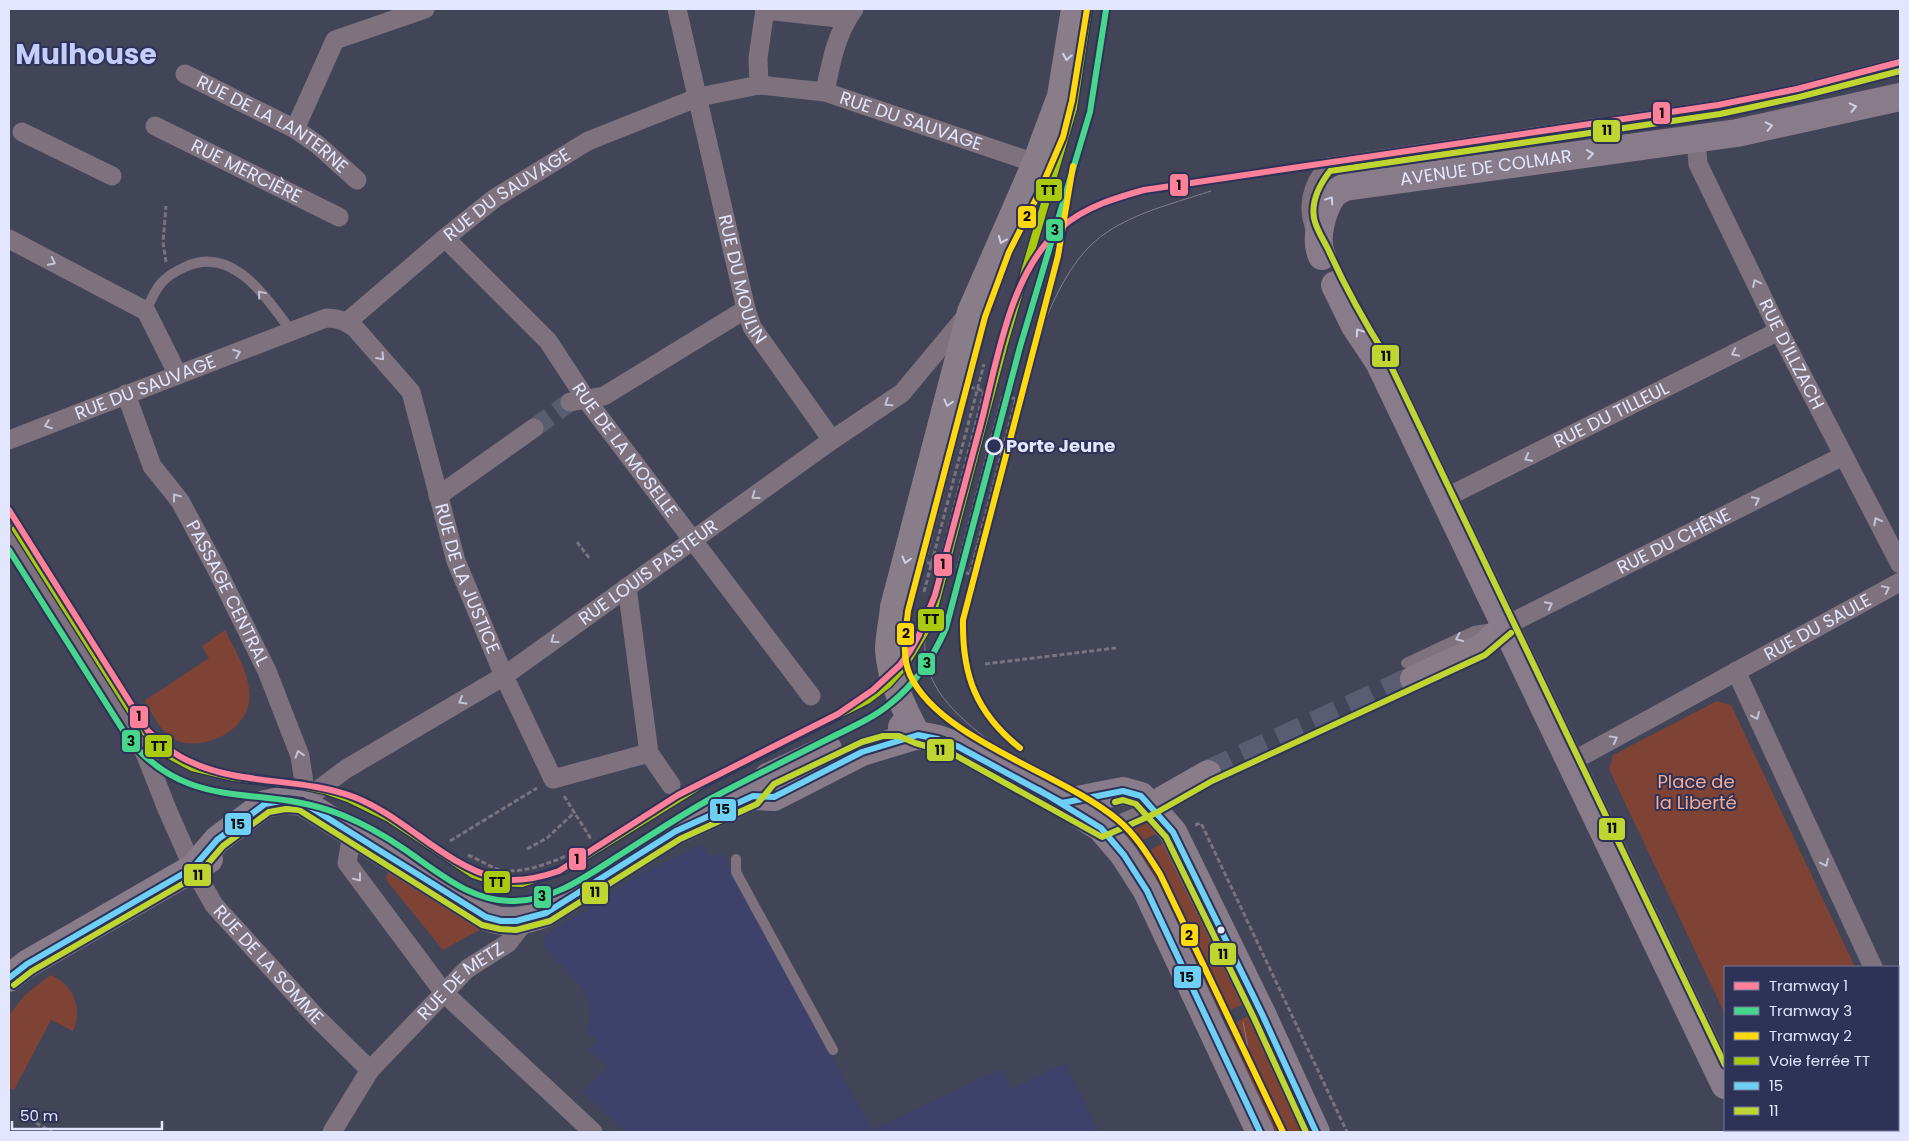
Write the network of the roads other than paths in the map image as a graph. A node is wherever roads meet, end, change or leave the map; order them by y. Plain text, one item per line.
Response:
1 (677, 9) edge
2 (765, 9) edge
3 (1074, 9) edge
4 (419, 10) edge
5 (850, 14) edge
6 (1900, 62) edge
7 (185, 74) dead end
8 (759, 85) junction
9 (825, 92) junction
10 (699, 97) junction
11 (1900, 97) edge
12 (155, 126) dead end
13 (14, 128) edge
14 (295, 129) junction
15 (1696, 140) junction
16 (1036, 163) junction
17 (112, 176) dead end
18 (357, 180) dead end
19 (339, 216) dead end
20 (445, 238) junction
21 (9, 239) edge
22 (1319, 252) joint
23 (1335, 284) dead end
24 (746, 309) junction
25 (146, 311) junction
26 (970, 312) junction
27 (347, 322) junction
28 (1779, 331) junction
29 (292, 332) junction
30 (178, 375) junction
31 (126, 394) junction
32 (578, 401) junction
33 (534, 428) tunnel mouth
34 (9, 440) edge
35 (832, 440) junction
36 (1843, 456) junction
37 (438, 496) junction
38 (1445, 498) junction
39 (9, 534) edge
40 (693, 540) junction
41 (1900, 564) edge
42 (1900, 582) edge
43 (627, 588) junction
44 (1505, 626) junction
45 (1410, 671) tunnel mouth
46 (1736, 671) junction
47 (504, 676) junction
48 (811, 696) dead end
49 (918, 735) junction
50 (649, 753) junction
51 (1570, 762) junction
52 (1208, 773) tunnel mouth
53 (671, 785) dead end
54 (302, 802) junction
55 (1062, 803) junction
56 (1150, 806) junction
57 (1101, 828) junction
58 (352, 833) junction
59 (736, 859) dead end
60 (194, 868) junction
61 (526, 920) junction
62 (1873, 966) edge
63 (9, 976) edge
64 (444, 993) junction
65 (834, 1050) dead end
66 (370, 1070) junction
67 (1724, 1079) edge
68 (332, 1132) edge
69 (593, 1132) edge
70 (1260, 1132) edge
71 (1316, 1132) edge

1 - 10 street, RUE DU MOULIN
2 - 5 street
2 - 8 street
3 -> 16 street
4 - 14 street
5 - 9 street
6 - 22 lane
7 - 14 street, RUE DE LA LANTERNE
8 - 9 street, RUE DU SAUVAGE
8 - 10 street, RUE DU SAUVAGE
9 - 16 street, RUE DU SAUVAGE
10 - 20 street, RUE DU SAUVAGE
10 - 24 street, RUE DU MOULIN
15 -> 11 main road, AVENUE DE COLMAR
12 - 19 street, RUE MERCIÈRE
13 - 17 street
14 - 18 street, RUE DE LA LANTERNE
22 -> 15 main road, AVENUE DE COLMAR
28 -> 15 street, RUE D'ILLZACH
16 -> 26 street
20 - 27 street, RUE DU SAUVAGE
20 - 32 street, RUE DE LA MOSELLE
21 -> 25 street
38 -> 23 main road
24 - 32 street
24 - 35 street, RUE DU MOULIN
29 -> 25 lane
25 - 30 street
26 -> 35 street, RUE LOUIS PASTEUR
26 -> 49 street
27 - 29 street, RUE DU SAUVAGE
27 -> 37 street, RUE DE LA JUSTICE
28 - 36 street, RUE D'ILLZACH
28 -> 38 street, RUE DU TILLEUL
30 -> 29 street, RUE DU SAUVAGE
30 - 31 street, RUE DU SAUVAGE
31 -> 34 street, RUE DU SAUVAGE
54 -> 31 street, PASSAGE CENTRAL
32 - 40 street, RUE DE LA MOSELLE
33 - 37 street
35 -> 40 street, RUE LOUIS PASTEUR
41 -> 36 street, RUE D'ILLZACH
44 -> 36 street, RUE DU CHÊNE
37 - 47 street, RUE DE LA JUSTICE
38 - 44 main road
39 - 60 street, RUE DE LA SOMME
40 - 43 street, RUE LOUIS PASTEUR
40 - 48 street, RUE DE LA MOSELLE
46 -> 42 street, RUE DU SAULE
43 -> 47 street, RUE LOUIS PASTEUR
43 - 50 street
44 - 45 street
44 - 51 main road
51 -> 46 street
46 -> 62 street
47 - 50 street, RUE DE LA JUSTICE
47 -> 54 street, RUE LOUIS PASTEUR
49 - 55 main road
49 - 61 main road
50 - 53 street
51 - 67 main road
52 - 56 street
54 - 58 main road
54 - 60 main road, RUE LOUIS PASTEUR
55 - 56 main road
55 - 57 main road
56 - 57 lane
56 - 71 main road
57 - 70 main road
58 - 61 main road
58 -> 64 street
59 - 65 lane
60 - 63 main road, RUE LOUIS PASTEUR
60 - 66 street, RUE DE LA SOMME
61 - 64 street, RUE DE METZ
64 - 66 street, RUE DE METZ
64 - 69 street
66 - 68 street, RUE DE METZ

